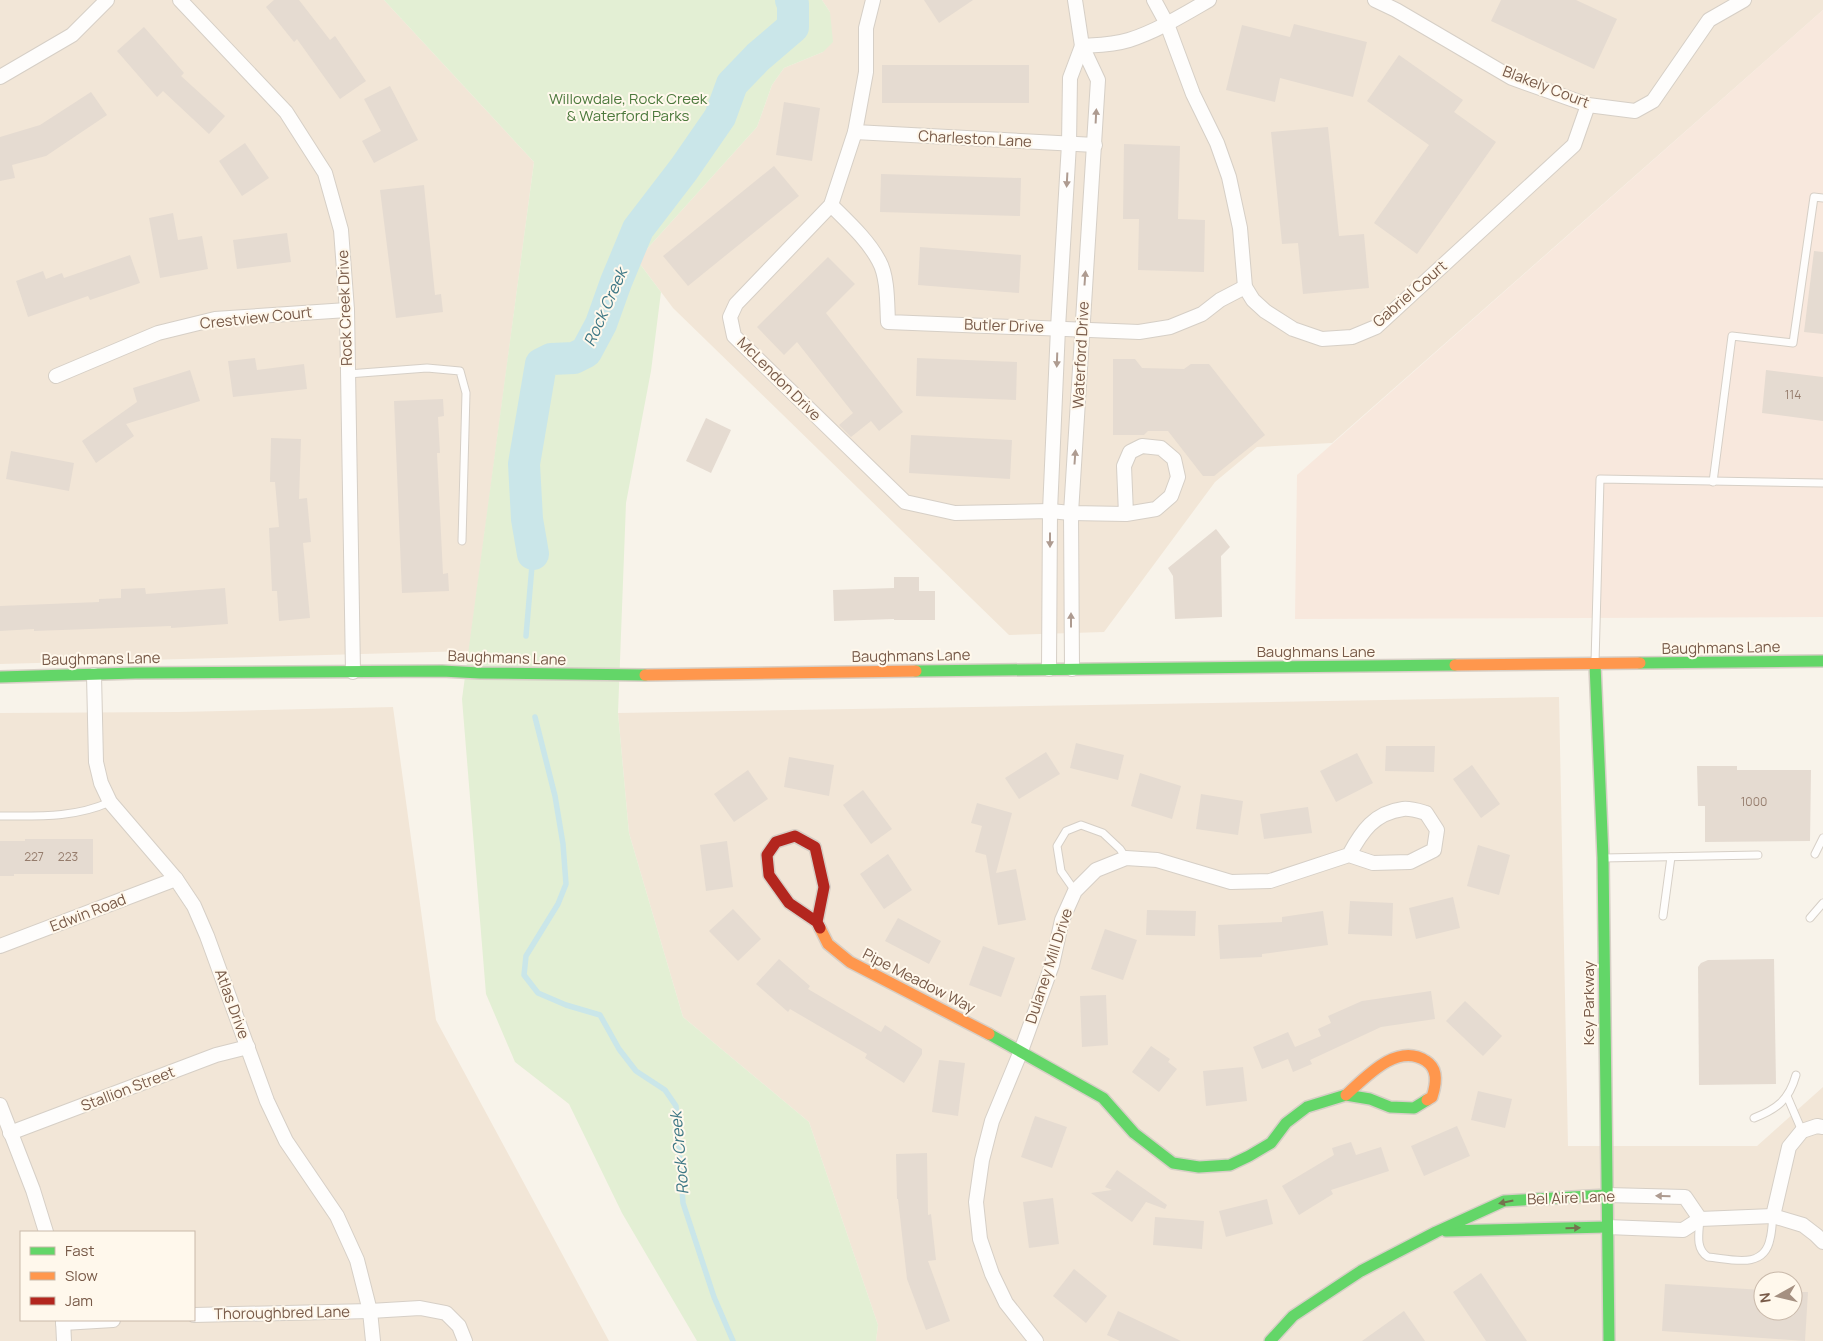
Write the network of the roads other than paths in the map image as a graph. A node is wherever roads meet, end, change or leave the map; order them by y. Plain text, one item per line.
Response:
1 (107, 0) edge
2 (180, 0) edge
3 (873, 0) edge
4 (1075, 0) edge
5 (1154, 0) edge
6 (1209, 0) edge
7 (1375, 0) edge
8 (1744, 0) edge
9 (1167, 24) junction
10 (1082, 46) junction
11 (0, 78) edge
12 (1588, 105) junction
13 (854, 132) junction
14 (1069, 144) junction
15 (1095, 145) junction
16 (1823, 198) edge
17 (831, 205) junction
18 (1245, 287) junction
19 (347, 310) junction
20 (1058, 328) junction
21 (1081, 331) junction
22 (348, 374) junction
23 (56, 376) dead end
24 (1713, 482) junction
25 (1823, 483) edge
26 (1050, 510) junction
27 (1070, 513) junction
28 (1126, 514) junction
29 (462, 541) dead end
30 (1822, 663) edge
31 (1595, 664) junction
32 (1049, 669) junction
33 (1072, 669) junction
34 (353, 672) junction
35 (94, 675) junction
36 (0, 677) edge
37 (110, 802) junction
38 (0, 816) edge
39 (1823, 838) edge
40 (1815, 854) dead end
41 (1349, 855) junction
42 (1758, 855) dead end
43 (1670, 857) junction
44 (1126, 858) junction
45 (1603, 858) junction
46 (176, 879) junction
47 (1075, 891) junction
48 (1823, 903) edge
49 (1663, 916) dead end
50 (1810, 918) dead end
51 (817, 922) junction
52 (0, 946) edge
53 (248, 1048) junction
54 (1021, 1051) junction
55 (1796, 1075) dead end
56 (1346, 1095) junction
57 (1787, 1096) junction
58 (0, 1105) edge
59 (1754, 1118) dead end
60 (1823, 1127) edge
61 (1802, 1131) junction
62 (10, 1133) junction
63 (1606, 1195) junction
64 (1772, 1216) junction
65 (1700, 1219) junction
66 (1607, 1227) junction
67 (46, 1231) edge
68 (1436, 1232) junction
69 (1823, 1242) edge
70 (370, 1310) junction
71 (195, 1315) edge
72 (63, 1321) edge
73 (64, 1341) edge
74 (373, 1341) edge
75 (465, 1341) edge
76 (1036, 1341) edge
77 (1270, 1341) edge
78 (1609, 1341) edge

1 - 11 street
2 - 19 street, Rock Creek Drive
3 - 13 street, McLendon Drive
4 - 10 street, Waterford Drive
5 - 9 street
6 - 9 street
7 - 12 street, Blakely Court
8 - 12 street, Blakely Court
9 - 10 street
9 - 18 street
10 - 14 street, Waterford Drive
15 -> 10 street, Waterford Drive
12 - 18 street, Gabriel Court
13 - 14 street, Charleston Lane
13 - 17 street, McLendon Drive
14 - 15 street, Charleston Lane
14 -> 20 street, Waterford Drive
21 -> 15 street, Waterford Drive
16 - 24 lane
17 - 20 street, Butler Drive
17 - 26 street, McLendon Drive
18 - 21 street, Butler Drive
19 - 22 street, Rock Creek Drive
19 - 23 street, Crestview Court
20 - 21 street, Butler Drive
20 -> 26 street, Waterford Drive
27 -> 21 street, Waterford Drive
22 - 29 lane
22 - 34 street, Rock Creek Drive
24 - 25 lane
24 - 31 lane
26 - 27 street, McLendon Drive
26 -> 32 street, Waterford Drive
27 - 28 street, McLendon Drive
33 -> 27 street, Waterford Drive
28 - 28 street
30 - 31 street, Baughmans Lane
31 - 33 street, Baughmans Lane
31 - 45 street, Key Parkway
32 - 33 street, Baughmans Lane
32 - 34 street, Baughmans Lane
34 - 35 street, Baughmans Lane
35 - 36 street, Baughmans Lane
35 - 37 street, Atlas Drive
37 - 38 lane
37 - 46 street, Atlas Drive
39 - 40 lane
41 - 41 street
41 - 44 street, Dulaney Mill Drive
42 - 43 lane
43 - 45 lane
43 - 49 lane
44 - 47 street, Dulaney Mill Drive
44 - 47 lane
45 - 63 street, Key Parkway
46 - 52 street, Edwin Road
46 - 53 street, Atlas Drive
47 - 54 street, Dulaney Mill Drive
48 - 50 lane
51 - 51 street, Pipe Meadow Way
51 - 54 street, Pipe Meadow Way
53 - 62 street, Stallion Street
53 - 70 street, Atlas Drive
54 - 56 street, Pipe Meadow Way
54 - 76 street, Dulaney Mill Drive
55 - 57 lane
56 - 56 street
57 - 59 lane
57 - 61 lane
58 - 62 street
60 - 61 street
61 - 64 street
62 - 67 street
65 -> 63 street, Bel Aire Lane
63 - 66 street, Key Parkway
63 -> 68 street, Bel Aire Lane
64 - 65 street, Bel Aire Lane
64 - 65 lane
64 - 69 street, Bel Aire Lane
65 - 66 street, Bel Aire Lane
68 -> 66 street, Bel Aire Lane
66 - 78 street, Key Parkway
68 - 77 street, Bel Aire Lane
70 - 71 street, Thoroughbred Lane
70 - 74 street, Atlas Drive
70 - 75 street, Thoroughbred Lane
72 - 73 street

